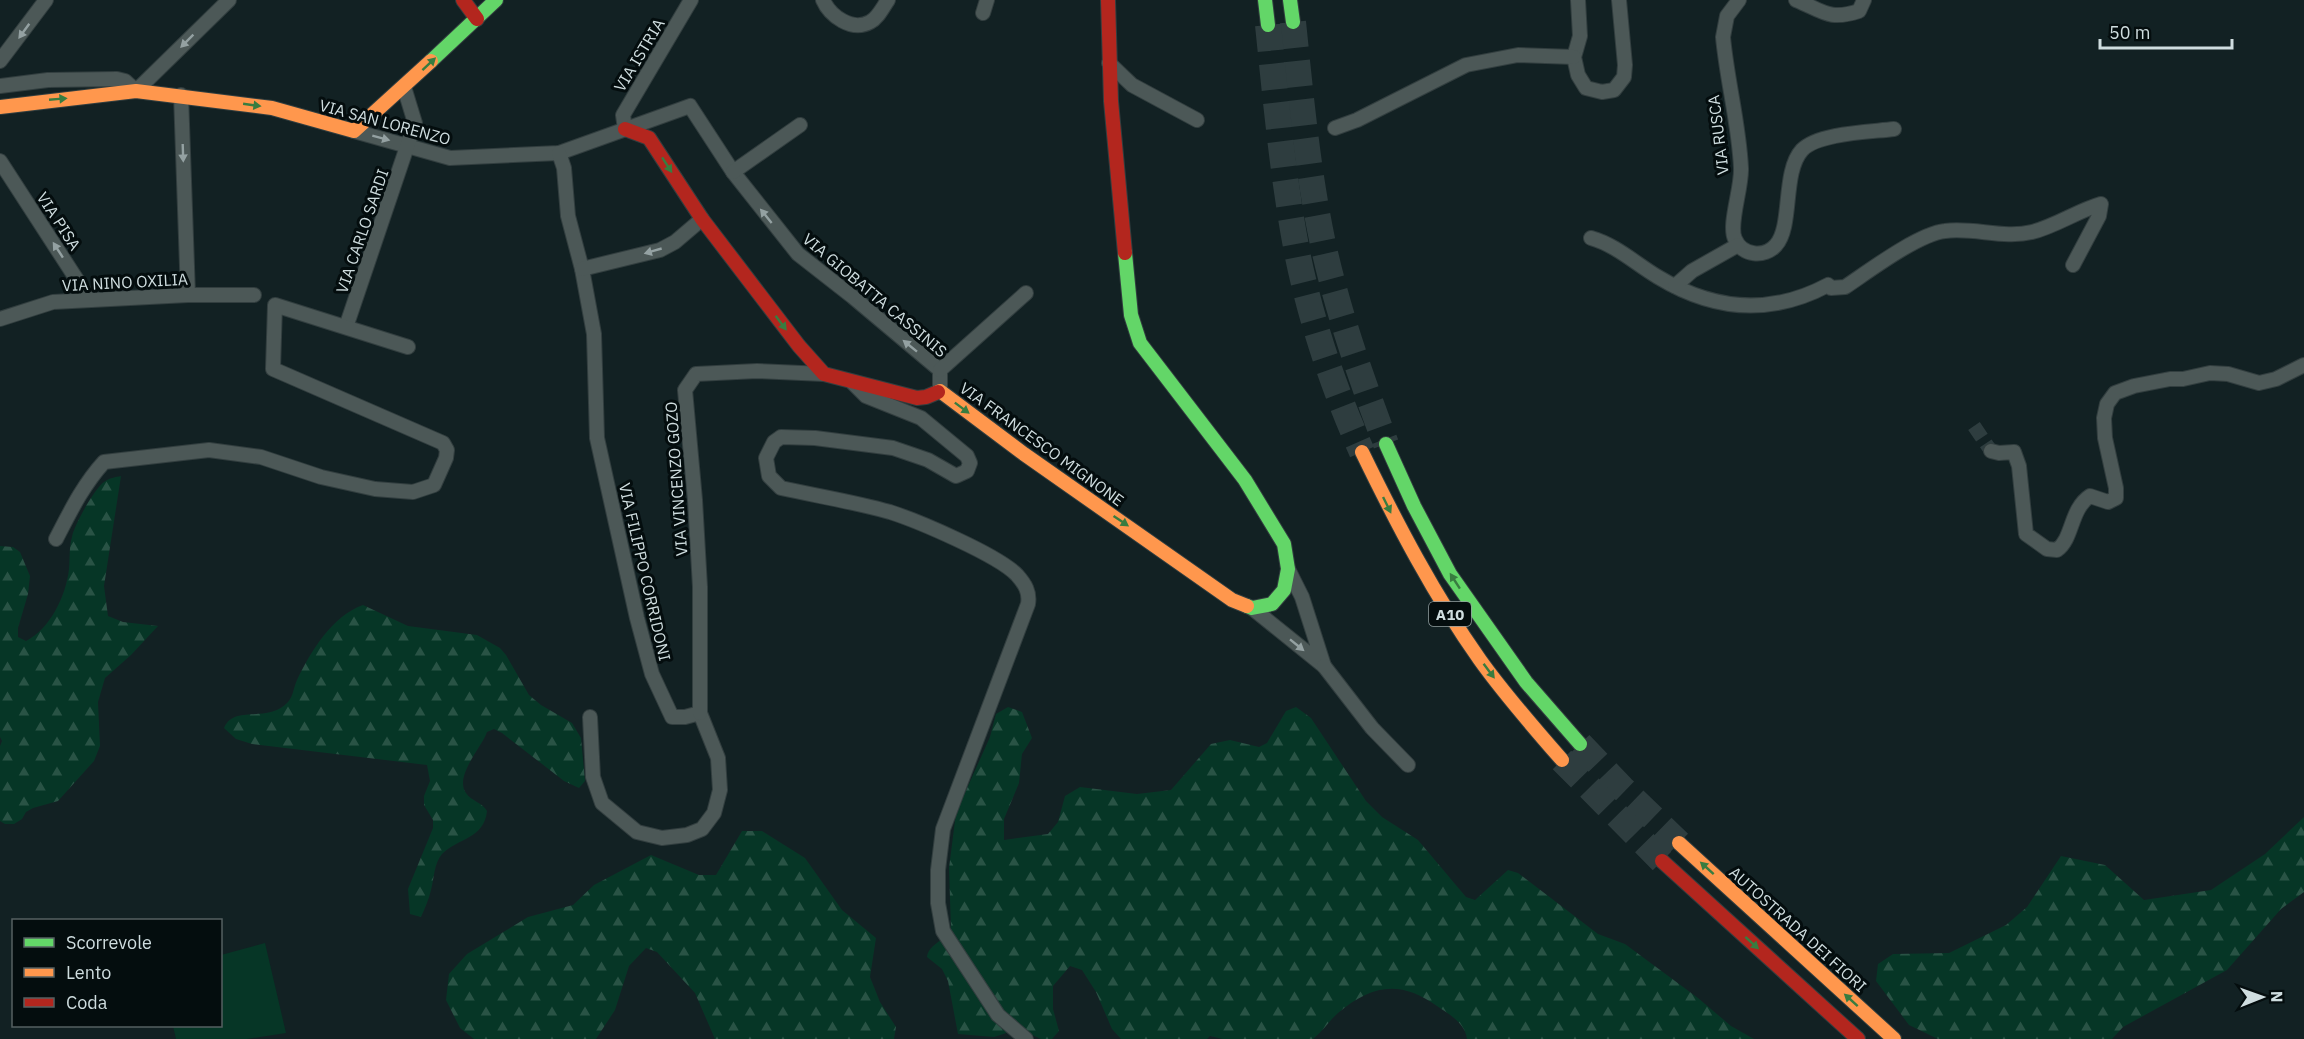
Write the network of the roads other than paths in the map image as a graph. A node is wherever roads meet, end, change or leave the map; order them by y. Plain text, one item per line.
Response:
1 (46, 0) edge
2 (229, 0) edge
3 (463, 0) edge
4 (496, 0) edge
5 (691, 0) edge
6 (823, 0) edge
7 (888, 0) edge
8 (1108, 0) edge
9 (1265, 0) edge
10 (1290, 0) edge
11 (1578, 0) edge
12 (1619, 0) edge
13 (1739, 0) edge
14 (1796, 0) edge
15 (1864, 0) edge
16 (477, 20) junction
17 (1293, 22) tunnel mouth
18 (1268, 25) tunnel mouth
19 (1574, 57) junction
20 (0, 61) edge
21 (1109, 63) junction
22 (0, 86) edge
23 (404, 87) junction
24 (136, 91) junction
25 (182, 95) junction
26 (0, 106) edge
27 (690, 106) joint
28 (1197, 120) dead end
29 (800, 125) dead end
30 (1335, 128) dead end
31 (625, 129) junction
32 (1894, 129) dead end
33 (354, 131) junction
34 (409, 145) junction
35 (559, 153) junction
36 (0, 160) edge
37 (733, 172) junction
38 (702, 219) junction
39 (1591, 238) dead end
40 (1738, 245) junction
41 (2073, 265) dead end
42 (582, 269) junction
43 (1675, 286) junction
44 (1026, 293) dead end
45 (188, 295) junction
46 (254, 295) dead end
47 (90, 300) junction
48 (0, 319) edge
49 (346, 327) junction
50 (408, 347) dead end
51 (2304, 365) edge
52 (940, 370) junction
53 (824, 374) junction
54 (850, 380) junction
55 (940, 391) junction
56 (1386, 444) tunnel mouth
57 (1991, 451) tunnel mouth
58 (1362, 452) tunnel mouth
59 (56, 539) dead end
60 (1288, 569) junction
61 (1252, 608) junction
62 (1324, 666) junction
63 (700, 713) junction
64 (590, 717) dead end
65 (1580, 744) tunnel mouth
66 (1562, 760) tunnel mouth
67 (1408, 765) dead end
68 (1680, 843) tunnel mouth
69 (1662, 861) tunnel mouth
70 (1026, 1039) edge
71 (1858, 1039) edge
72 (1894, 1039) edge

1 -> 20 street
2 -> 24 street
3 - 16 main road
4 - 16 main road
5 - 31 street, VIA ISTRIA
6 - 7 street
8 - 21 main road, VIA FRANCESCO MIGNONE
9 - 18 main road
10 - 17 main road
11 - 19 street
12 - 19 street
13 - 40 street, VIA RUSCA
14 - 15 street
23 -> 16 main road
19 - 30 street
21 - 28 street
21 - 60 main road, VIA FRANCESCO MIGNONE
22 - 24 street, VIA SAN LORENZO
23 - 33 main road
23 - 34 street, VIA CARLO SARDI
24 - 25 main road, VIA SAN LORENZO
26 -> 24 main road, VIA SAN LORENZO
25 -> 33 main road, VIA SAN LORENZO
25 -> 45 street
27 - 31 street, VIA SAN LORENZO
27 - 37 street, VIA GIOBATTA CASSINIS
29 - 37 street
31 - 35 street, VIA SAN LORENZO
31 -> 38 main road
32 - 40 street
33 -> 34 street, VIA SAN LORENZO
34 - 35 street, VIA SAN LORENZO
34 - 49 street, VIA CARLO SARDI
35 - 42 street, VIA FILIPPO CORRIDONI
47 -> 36 street, VIA PISA
52 -> 37 street, VIA GIOBATTA CASSINIS
38 -> 42 street
38 -> 53 main road
39 - 43 street
40 - 43 street
41 - 43 street
42 - 63 street, VIA FILIPPO CORRIDONI
44 - 52 street, VIA FRANCESCO MIGNONE
45 - 46 street, VIA NINO OXILIA
45 - 47 street, VIA NINO OXILIA
47 - 48 street, VIA NINO OXILIA
49 - 50 street
49 - 59 street
51 - 57 street
52 - 55 street, VIA GIOBATTA CASSINIS
53 - 54 main road, VIA FRANCESCO MIGNONE
53 - 63 street, VIA VINCENZO GOZO
54 - 55 main road, VIA FRANCESCO MIGNONE
54 - 70 street
55 -> 61 main road, VIA FRANCESCO MIGNONE
65 -> 56 main road, A10
58 -> 66 main road, A10
60 - 61 main road
60 - 62 street, VIA FRANCESCO MIGNONE
61 -> 62 street, VIA FRANCESCO MIGNONE
62 - 67 street, VIA FRANCESCO MIGNONE
63 - 64 street
72 -> 68 main road, AUTOSTRADA DEI FIORI
69 -> 71 main road

